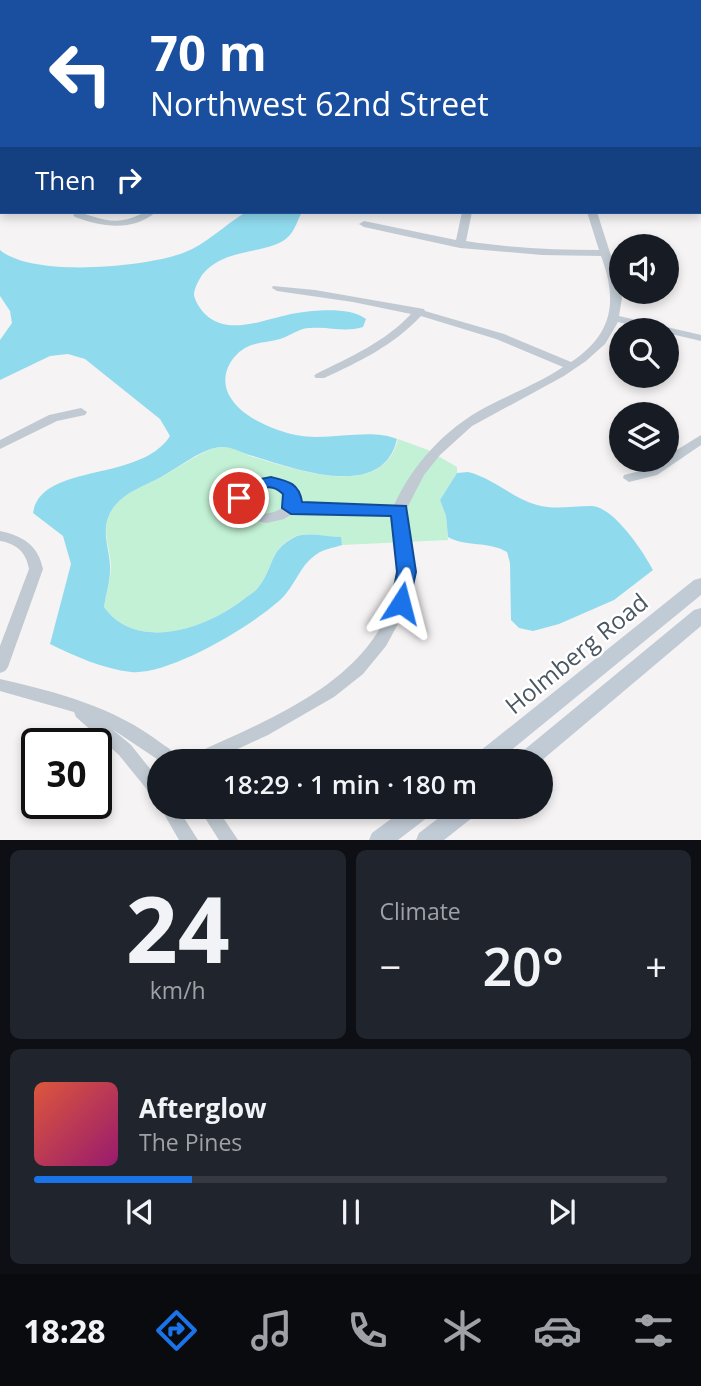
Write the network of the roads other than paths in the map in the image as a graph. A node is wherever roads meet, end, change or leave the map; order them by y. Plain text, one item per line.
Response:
1 (147, 214) edge
2 (467, 214) edge
3 (592, 214) edge
4 (78, 215) dead end
5 (364, 224) dead end
6 (460, 245) junction
7 (603, 253) junction
8 (277, 288) dead end
9 (420, 311) junction
10 (615, 318) edge
11 (609, 327) edge
12 (679, 333) edge
13 (701, 338) edge
14 (571, 366) junction
15 (320, 376) dead end
16 (81, 412) dead end
17 (701, 439) edge
18 (0, 445) edge
19 (629, 478) dead end
20 (291, 508) dead end
21 (399, 510) junction
22 (0, 537) edge
23 (701, 585) edge
24 (701, 615) edge
25 (0, 667) edge
26 (0, 685) edge
27 (74, 705) junction
28 (158, 749) edge
29 (220, 749) edge
30 (498, 749) edge
31 (540, 749) edge
32 (147, 773) edge
33 (176, 819) edge
34 (214, 819) edge
35 (408, 819) edge
36 (454, 819) edge
37 (189, 840) edge
38 (229, 840) edge
39 (380, 840) edge
40 (427, 840) edge

1 - 4 street
2 - 6 street
3 - 7 street
5 - 6 street
6 - 7 street
7 - 10 street
8 - 9 street
9 - 14 street
9 - 15 street
11 - 14 street
12 - 13 street
14 - 21 street
16 - 18 street
17 - 19 street
20 - 21 street
21 - 29 street
22 - 25 street
23 - 30 street, Holmberg Road
24 - 31 street
26 - 27 street
27 - 28 street
27 - 32 street
33 - 37 street
34 - 38 street
35 - 39 street
36 - 40 street

